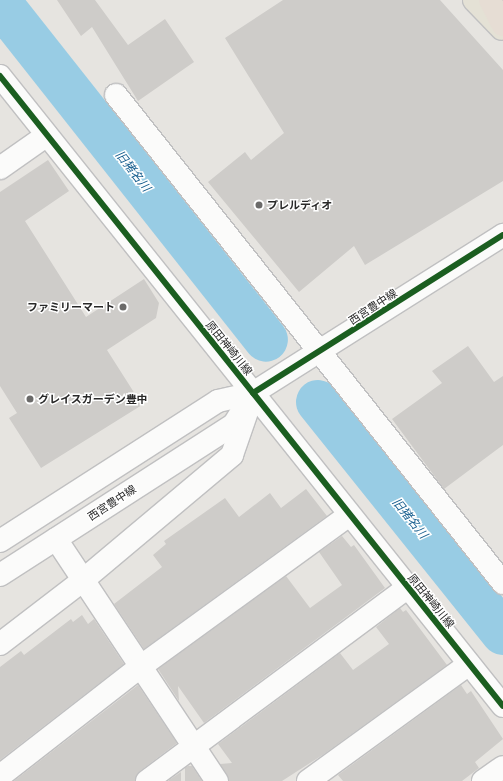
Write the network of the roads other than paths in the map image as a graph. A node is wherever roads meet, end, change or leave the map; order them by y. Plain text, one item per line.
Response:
1 (474, 0) edge
2 (490, 0) edge
3 (503, 25) edge
4 (503, 30) edge
5 (0, 76) edge
6 (116, 95) dead end
7 (47, 135) junction
8 (0, 168) edge
9 (503, 235) edge
10 (320, 353) junction
11 (253, 393) junction
12 (348, 515) junction
13 (56, 539) junction
14 (0, 541) edge
15 (0, 575) edge
16 (82, 581) junction
17 (503, 584) edge
18 (408, 587) junction
19 (0, 644) edge
20 (469, 664) junction
21 (140, 667) junction
22 (503, 706) edge
23 (193, 746) junction
24 (503, 767) edge
25 (0, 776) edge
26 (146, 781) edge
27 (217, 781) edge
28 (308, 781) edge
29 (483, 781) edge

1 - 4 main road
2 - 3 highway
5 - 7 street, 原田神崎川線
6 - 10 street
7 - 8 street
7 - 11 street, 原田神崎川線
9 - 10 street, 西宮豊中線
10 - 11 street, 西宮豊中線
10 - 17 street
11 - 12 street, 原田神崎川線
11 - 13 street, 西宮豊中線
11 - 14 street, 西宮豊中線
11 - 16 street
12 - 18 street, 原田神崎川線
12 - 21 street
13 - 15 street, 西宮豊中線
13 - 16 street
16 - 19 street
16 - 21 street
18 - 20 street, 原田神崎川線
18 - 23 street
20 - 22 street, 原田神崎川線
20 - 28 street
21 - 23 street
21 - 25 street
23 - 26 street
23 - 27 street
24 - 29 street

